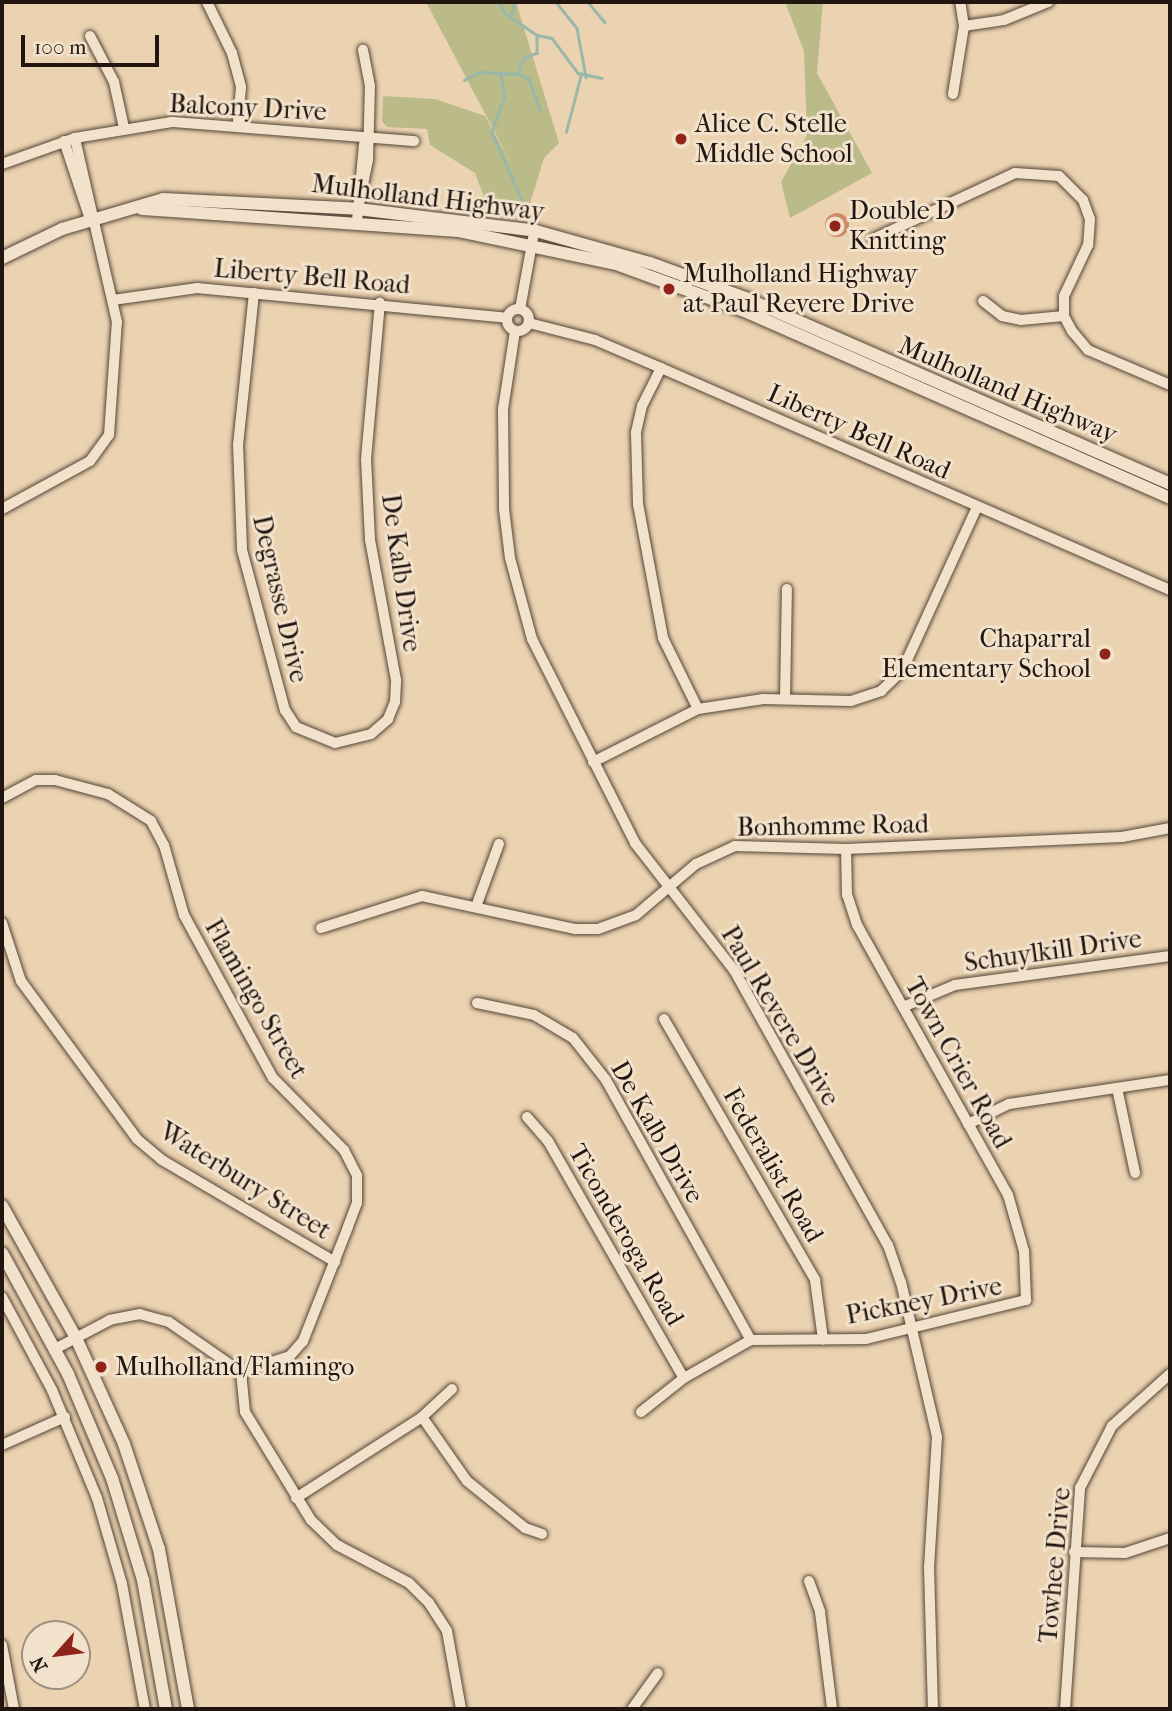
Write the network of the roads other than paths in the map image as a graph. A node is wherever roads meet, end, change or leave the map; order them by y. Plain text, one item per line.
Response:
1 (207, 2) edge
2 (960, 2) edge
3 (1048, 2) edge
4 (964, 26) junction
5 (90, 36) dead end
6 (363, 50) dead end
7 (953, 94) dead end
8 (239, 124) junction
9 (124, 128) junction
10 (366, 137) junction
11 (70, 139) junction
12 (414, 141) dead end
13 (2, 164) edge
14 (358, 215) junction
15 (91, 220) junction
16 (873, 239) dead end
17 (533, 241) junction
18 (2, 258) edge
19 (254, 293) junction
20 (113, 300) junction
21 (983, 301) dead end
22 (380, 303) junction
23 (520, 309) junction
24 (1064, 316) junction
25 (507, 318) junction
26 (529, 323) junction
27 (515, 331) junction
28 (661, 368) junction
29 (1170, 385) edge
30 (1170, 484) edge
31 (1170, 498) edge
32 (977, 507) junction
33 (2, 509) edge
34 (787, 589) dead end
35 (1170, 590) edge
36 (785, 699) junction
37 (698, 709) junction
38 (351, 743) joint
39 (593, 762) junction
40 (2, 799) edge
41 (1170, 828) edge
42 (499, 844) dead end
43 (846, 849) junction
44 (669, 887) junction
45 (477, 904) junction
46 (2, 923) edge
47 (321, 928) dead end
48 (1170, 956) edge
49 (477, 1003) dead end
50 (903, 1007) junction
51 (664, 1019) dead end
52 (1170, 1080) edge
53 (1117, 1088) junction
54 (527, 1117) dead end
55 (968, 1124) junction
56 (1135, 1173) dead end
57 (2, 1206) edge
58 (2, 1253) edge
59 (335, 1262) junction
60 (2, 1297) edge
61 (1026, 1300) joint
62 (911, 1329) junction
63 (76, 1338) junction
64 (823, 1339) junction
65 (751, 1340) junction
66 (55, 1349) junction
67 (241, 1372) junction
68 (1170, 1374) edge
69 (684, 1378) junction
70 (452, 1389) dead end
71 (641, 1412) dead end
72 (65, 1417) junction
73 (422, 1417) junction
74 (2, 1445) edge
75 (296, 1498) junction
76 (542, 1534) dead end
77 (1170, 1538) edge
78 (1074, 1552) junction
79 (809, 1581) dead end
80 (2, 1645) edge
81 (658, 1673) dead end
82 (14, 1709) edge
83 (145, 1709) edge
84 (166, 1709) edge
85 (188, 1709) edge
86 (461, 1709) edge
87 (632, 1709) edge
88 (832, 1709) edge
89 (933, 1709) edge
90 (1065, 1709) edge

1 - 8 street
2 - 4 street
3 - 4 street
4 - 7 street
5 - 9 street
6 - 10 street
8 - 9 street, Balcony Drive
8 - 10 street, Balcony Drive
9 - 11 street, Balcony Drive
10 - 12 street, Balcony Drive
10 - 14 street
11 - 13 street, Balcony Drive
11 - 15 street
14 - 15 main road, Mulholland Highway
14 - 17 main road, Mulholland Highway
14 - 30 main road, Mulholland Highway
15 - 18 main road, Mulholland Highway
15 - 20 street
16 - 24 street
17 - 23 street
17 - 31 main road, Mulholland Highway
19 - 20 street, Liberty Bell Road
19 - 22 street, Liberty Bell Road
19 - 38 street, Degrasse Drive
20 - 33 street
21 - 24 street
22 - 25 street, Liberty Bell Road
22 - 38 street, De Kalb Drive
23 - 25 street
23 - 26 street
24 - 29 street
25 - 27 street
26 - 27 street
26 - 28 street, Liberty Bell Road
27 - 39 street, Paul Revere Drive
28 - 32 street, Liberty Bell Road
28 - 37 street
32 - 35 street, Liberty Bell Road
32 - 36 street
34 - 36 street
36 - 37 street
37 - 39 street
39 - 44 street, Paul Revere Drive
40 - 59 street, Flamingo Street
41 - 43 street, Bonhomme Road
42 - 45 street
43 - 44 street, Bonhomme Road
43 - 50 street, Town Crier Road
44 - 45 street, Bonhomme Road
44 - 62 street, Paul Revere Drive
45 - 47 street, Bonhomme Road
46 - 59 street, Waterbury Street
48 - 50 street, Schuylkill Drive
49 - 65 street, De Kalb Drive
50 - 55 street, Town Crier Road
51 - 64 street, Federalist Road
52 - 53 street
53 - 55 street
53 - 56 street
54 - 69 street, Ticonderoga Road
55 - 61 street, Town Crier Road
57 - 63 main road
58 - 66 main road
59 - 67 street, Flamingo Street
60 - 72 street
61 - 62 street, Pickney Drive
62 - 64 street, Pickney Drive
62 - 89 street, Paul Revere Drive
63 - 66 street
63 - 67 street
63 - 85 main road
64 - 65 street, Pickney Drive
65 - 69 street, Pickney Drive
66 - 84 main road
67 - 75 street
68 - 78 street, Towhee Drive
69 - 71 street, Pickney Drive
70 - 73 street
72 - 74 street
72 - 83 street
73 - 75 street
73 - 76 street
75 - 86 street
77 - 78 street
78 - 90 street, Towhee Drive
79 - 88 street
80 - 82 street
81 - 87 street

